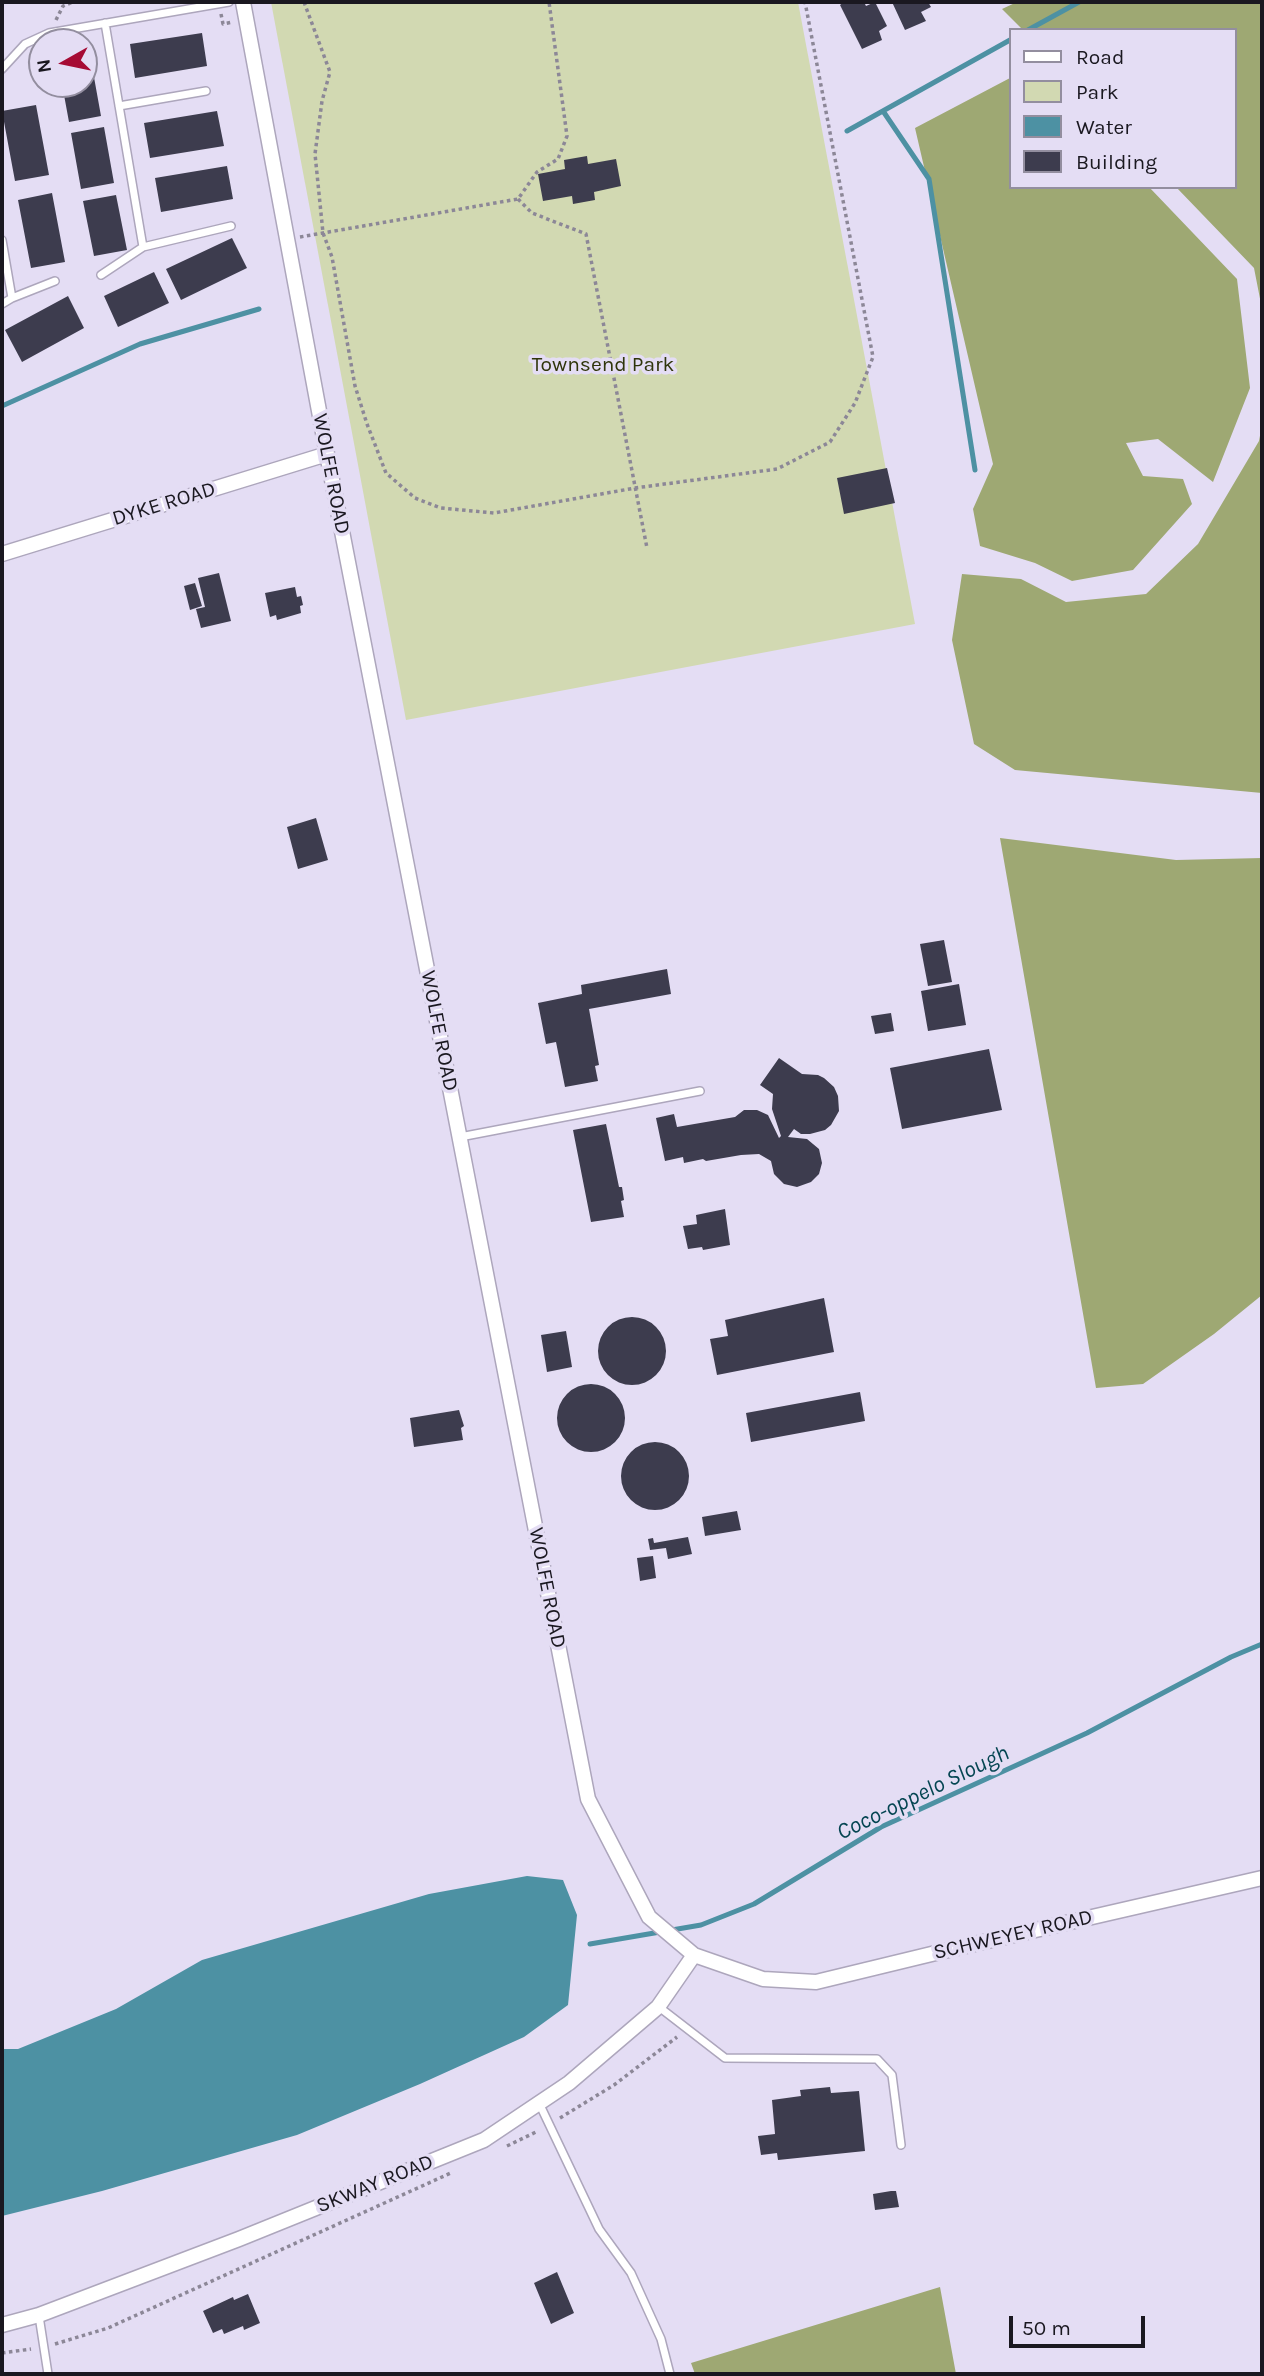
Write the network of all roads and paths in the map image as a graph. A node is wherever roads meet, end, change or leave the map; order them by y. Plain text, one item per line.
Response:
1 (73, 2) edge
2 (229, 2) edge
3 (243, 2) edge
4 (303, 2) edge
5 (549, 2) edge
6 (806, 2) edge
7 (105, 23) junction
8 (52, 28) edge
9 (77, 28) edge
10 (28, 43) edge
11 (2, 69) edge
12 (206, 91) dead end
13 (119, 106) junction
14 (518, 199) junction
15 (231, 226) dead end
16 (323, 233) junction
17 (287, 239) junction
18 (2, 240) edge
19 (143, 247) junction
20 (101, 275) dead end
21 (55, 281) dead end
22 (12, 298) junction
23 (2, 304) edge
24 (327, 454) junction
25 (635, 488) junction
26 (647, 548) dead end
27 (2, 554) edge
28 (700, 1091) dead end
29 (459, 1137) junction
30 (1262, 1878) edge
31 (694, 1955) junction
32 (763, 1979) joint
33 (658, 2007) junction
34 (539, 2103) junction
35 (901, 2145) dead end
36 (39, 2315) junction
37 (2, 2325) edge
38 (48, 2374) edge
39 (670, 2374) edge

1 - 8 path
2 - 7 lane
3 - 17 street, WOLFE ROAD
4 - 16 path
5 - 14 path
6 - 25 path
7 - 9 lane
7 - 13 lane
10 - 11 lane
12 - 13 lane
13 - 19 lane
14 - 16 path
14 - 25 path
15 - 19 lane
16 - 17 path
16 - 25 path
17 - 24 street, WOLFE ROAD
18 - 22 lane
19 - 20 lane
21 - 22 lane
22 - 23 lane
24 - 27 street, DYKE ROAD
24 - 29 street, WOLFE ROAD
25 - 26 path
28 - 29 lane
29 - 31 street, WOLFE ROAD
30 - 32 street, SCHWEYEY ROAD
31 - 32 street, WOLFE ROAD
31 - 33 street, SKWAY ROAD
33 - 34 street, SKWAY ROAD
33 - 35 lane
34 - 36 street, SKWAY ROAD
34 - 39 lane
36 - 37 street, SKWAY ROAD
36 - 38 lane

